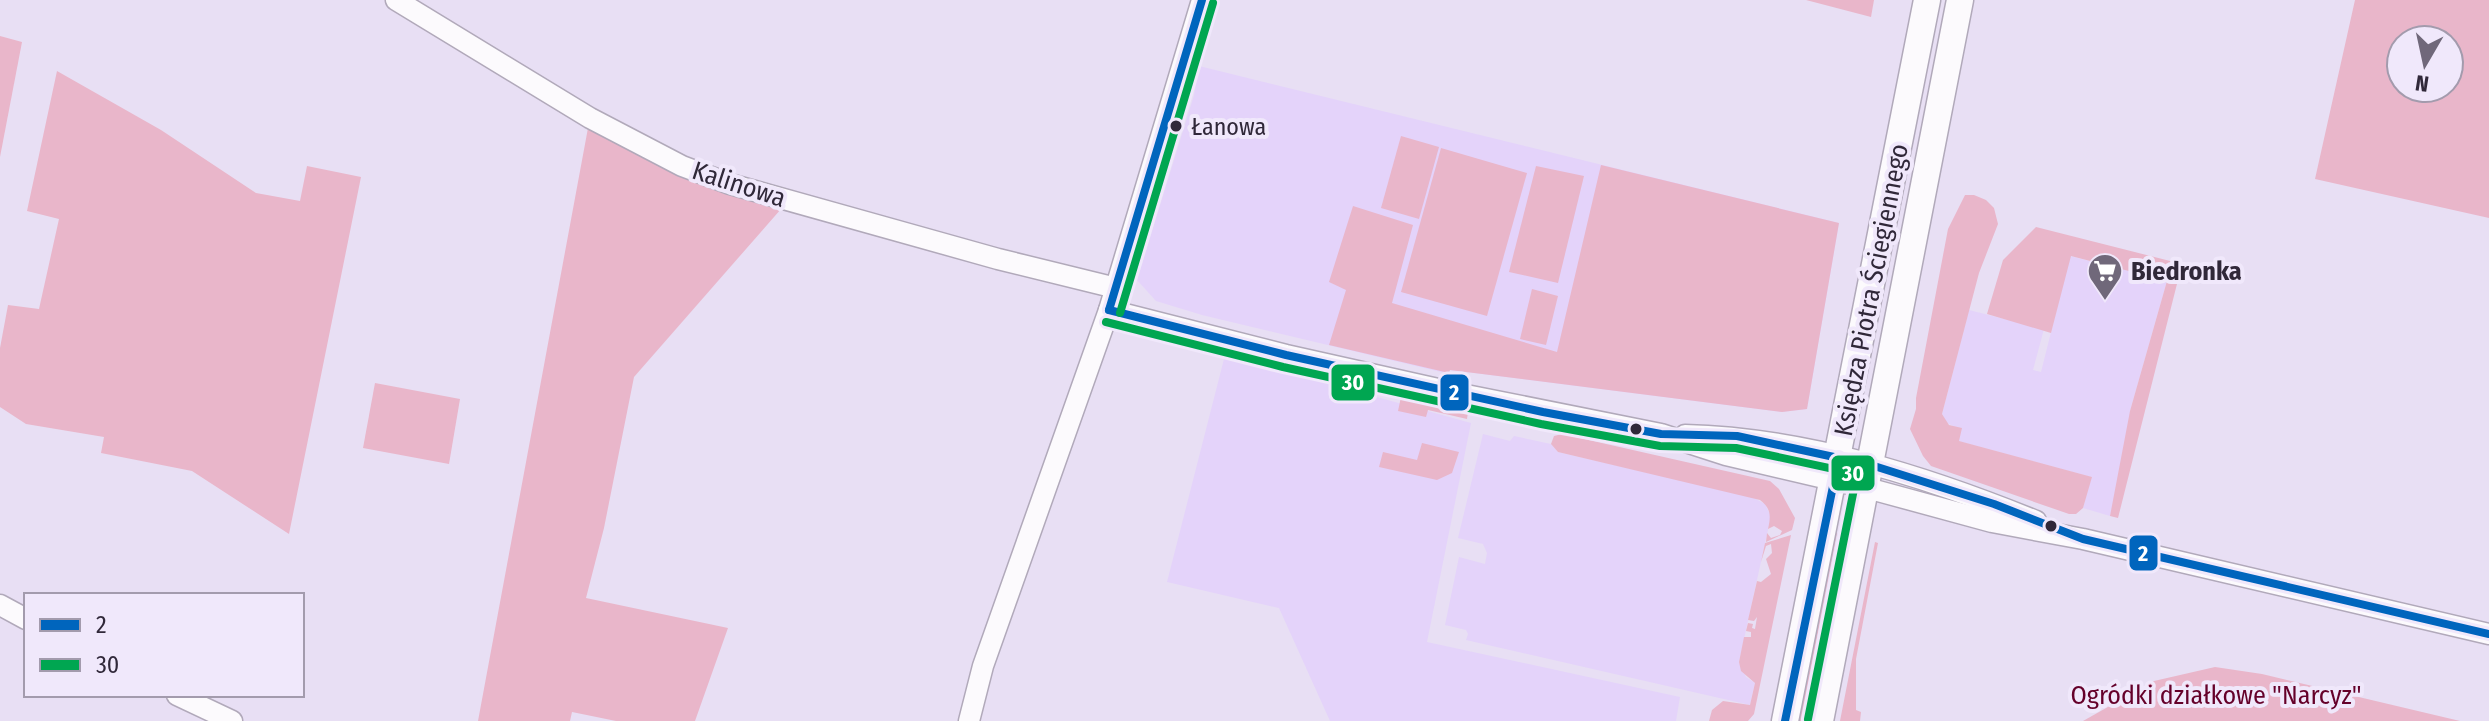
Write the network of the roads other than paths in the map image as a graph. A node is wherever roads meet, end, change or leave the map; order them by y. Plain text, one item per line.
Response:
1 (396, 0) edge
2 (1202, 0) edge
3 (1927, 0) edge
4 (1960, 0) edge
5 (1116, 288) junction
6 (1109, 310) junction
7 (1836, 469) junction
8 (1869, 476) junction
9 (0, 605) edge
10 (24, 618) edge
11 (2489, 634) edge
12 (181, 697) edge
13 (232, 721) edge
14 (969, 721) edge
15 (1785, 721) edge
16 (1820, 721) edge

1 - 5 street, Kalinowa
2 - 5 street
3 - 7 main road, Księdza Piotra Ściegiennego
4 - 8 main road, Księdza Piotra Ściegiennego
5 - 6 street
6 - 7 street
6 - 14 street
7 - 8 street
7 - 15 main road, Księdza Piotra Ściegiennego
8 - 11 street
8 - 16 main road, Księdza Piotra Ściegiennego
9 - 10 street
12 - 13 street

